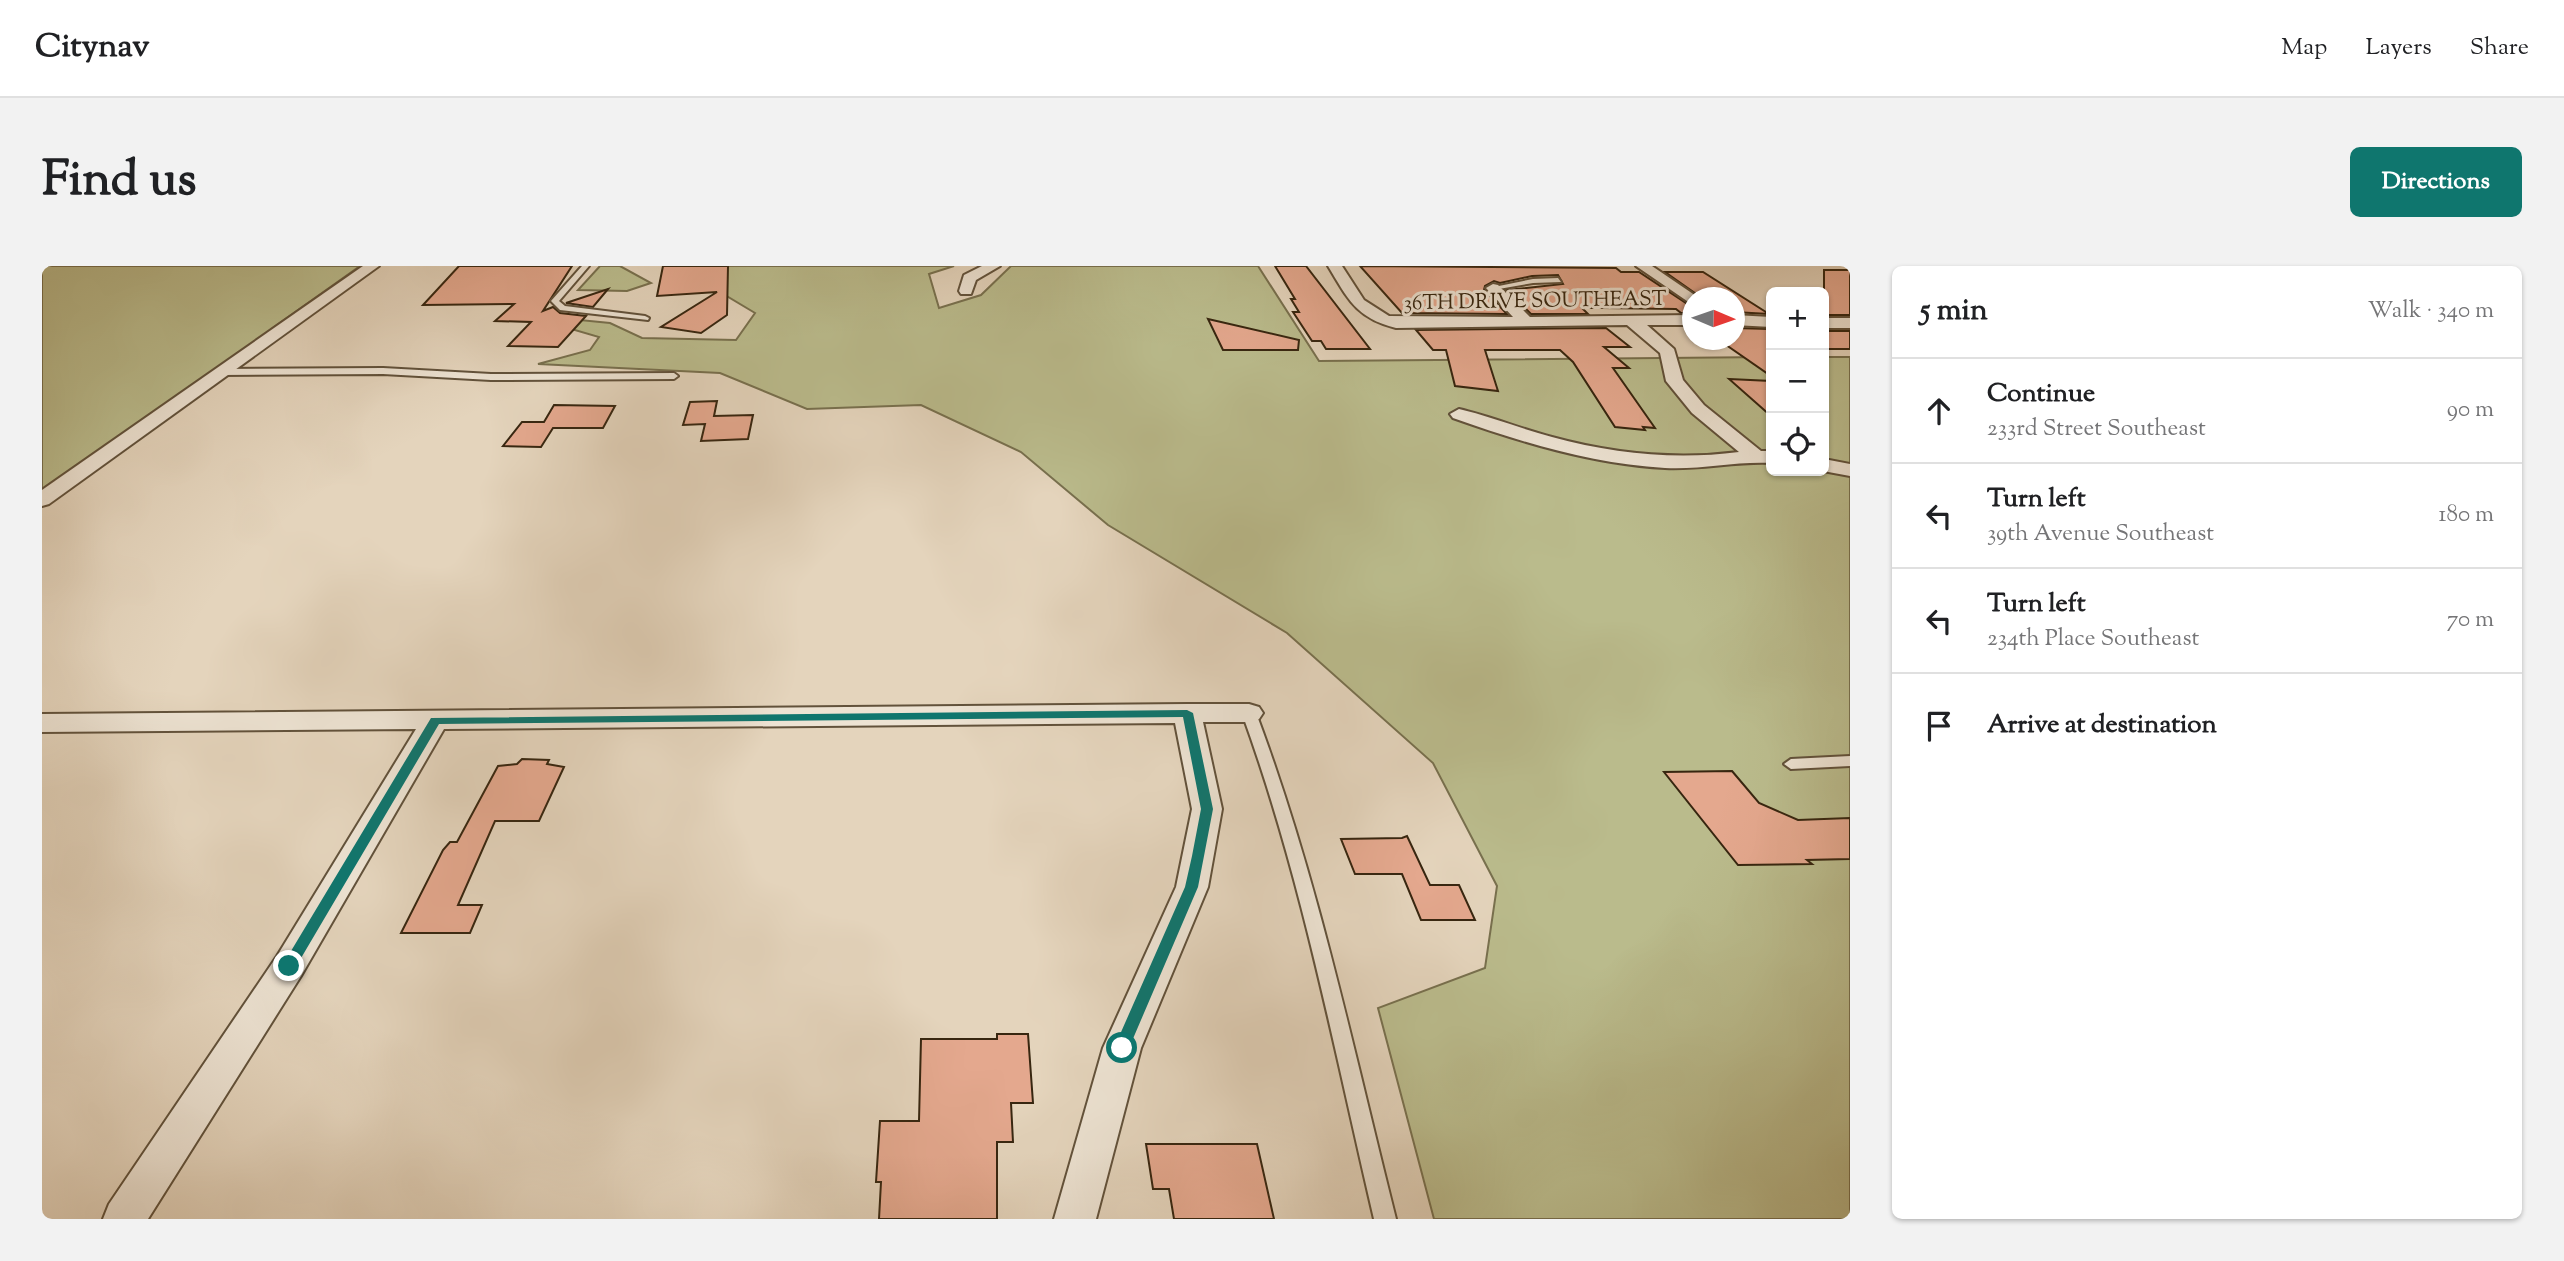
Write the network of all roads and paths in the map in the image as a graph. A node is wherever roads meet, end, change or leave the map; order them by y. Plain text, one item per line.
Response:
1 (372, 266) edge
2 (586, 266) edge
3 (993, 266) edge
4 (1335, 266) edge
5 (1643, 266) edge
6 (1558, 280) dead end
7 (1493, 288) joint
8 (966, 291) dead end
9 (1682, 291) edge
10 (645, 318) dead end
11 (1630, 320) junction
12 (1682, 320) edge
13 (1525, 321) junction
14 (1745, 321) edge
15 (1766, 322) edge
16 (1829, 323) edge
17 (1850, 323) edge
18 (219, 372) junction
19 (674, 376) dead end
20 (1459, 414) dead end
21 (1763, 456) edge
22 (1829, 466) edge
23 (1850, 470) edge
24 (42, 500) edge
25 (1187, 713) junction
26 (1249, 713) joint
27 (435, 720) junction
28 (42, 723) edge
29 (1850, 761) edge
30 (1791, 764) dead end
31 (124, 1219) edge
32 (1074, 1219) edge
33 (1385, 1219) edge

1 - 18 street
2 - 10 lane
3 - 8 street
4 - 13 street, 36TH DRIVE SOUTHEAST
5 - 9 street
6 - 7 lane
7 - 13 street
11 - 12 street, 36TH DRIVE SOUTHEAST
11 - 13 street, 36TH DRIVE SOUTHEAST
11 - 21 street
14 - 15 street
16 - 17 street
18 - 19 lane
18 - 24 street
20 - 21 street
22 - 23 street
25 - 26 street
25 - 27 street
25 - 32 street
26 - 33 lane
27 - 28 street
27 - 31 street
29 - 30 lane

